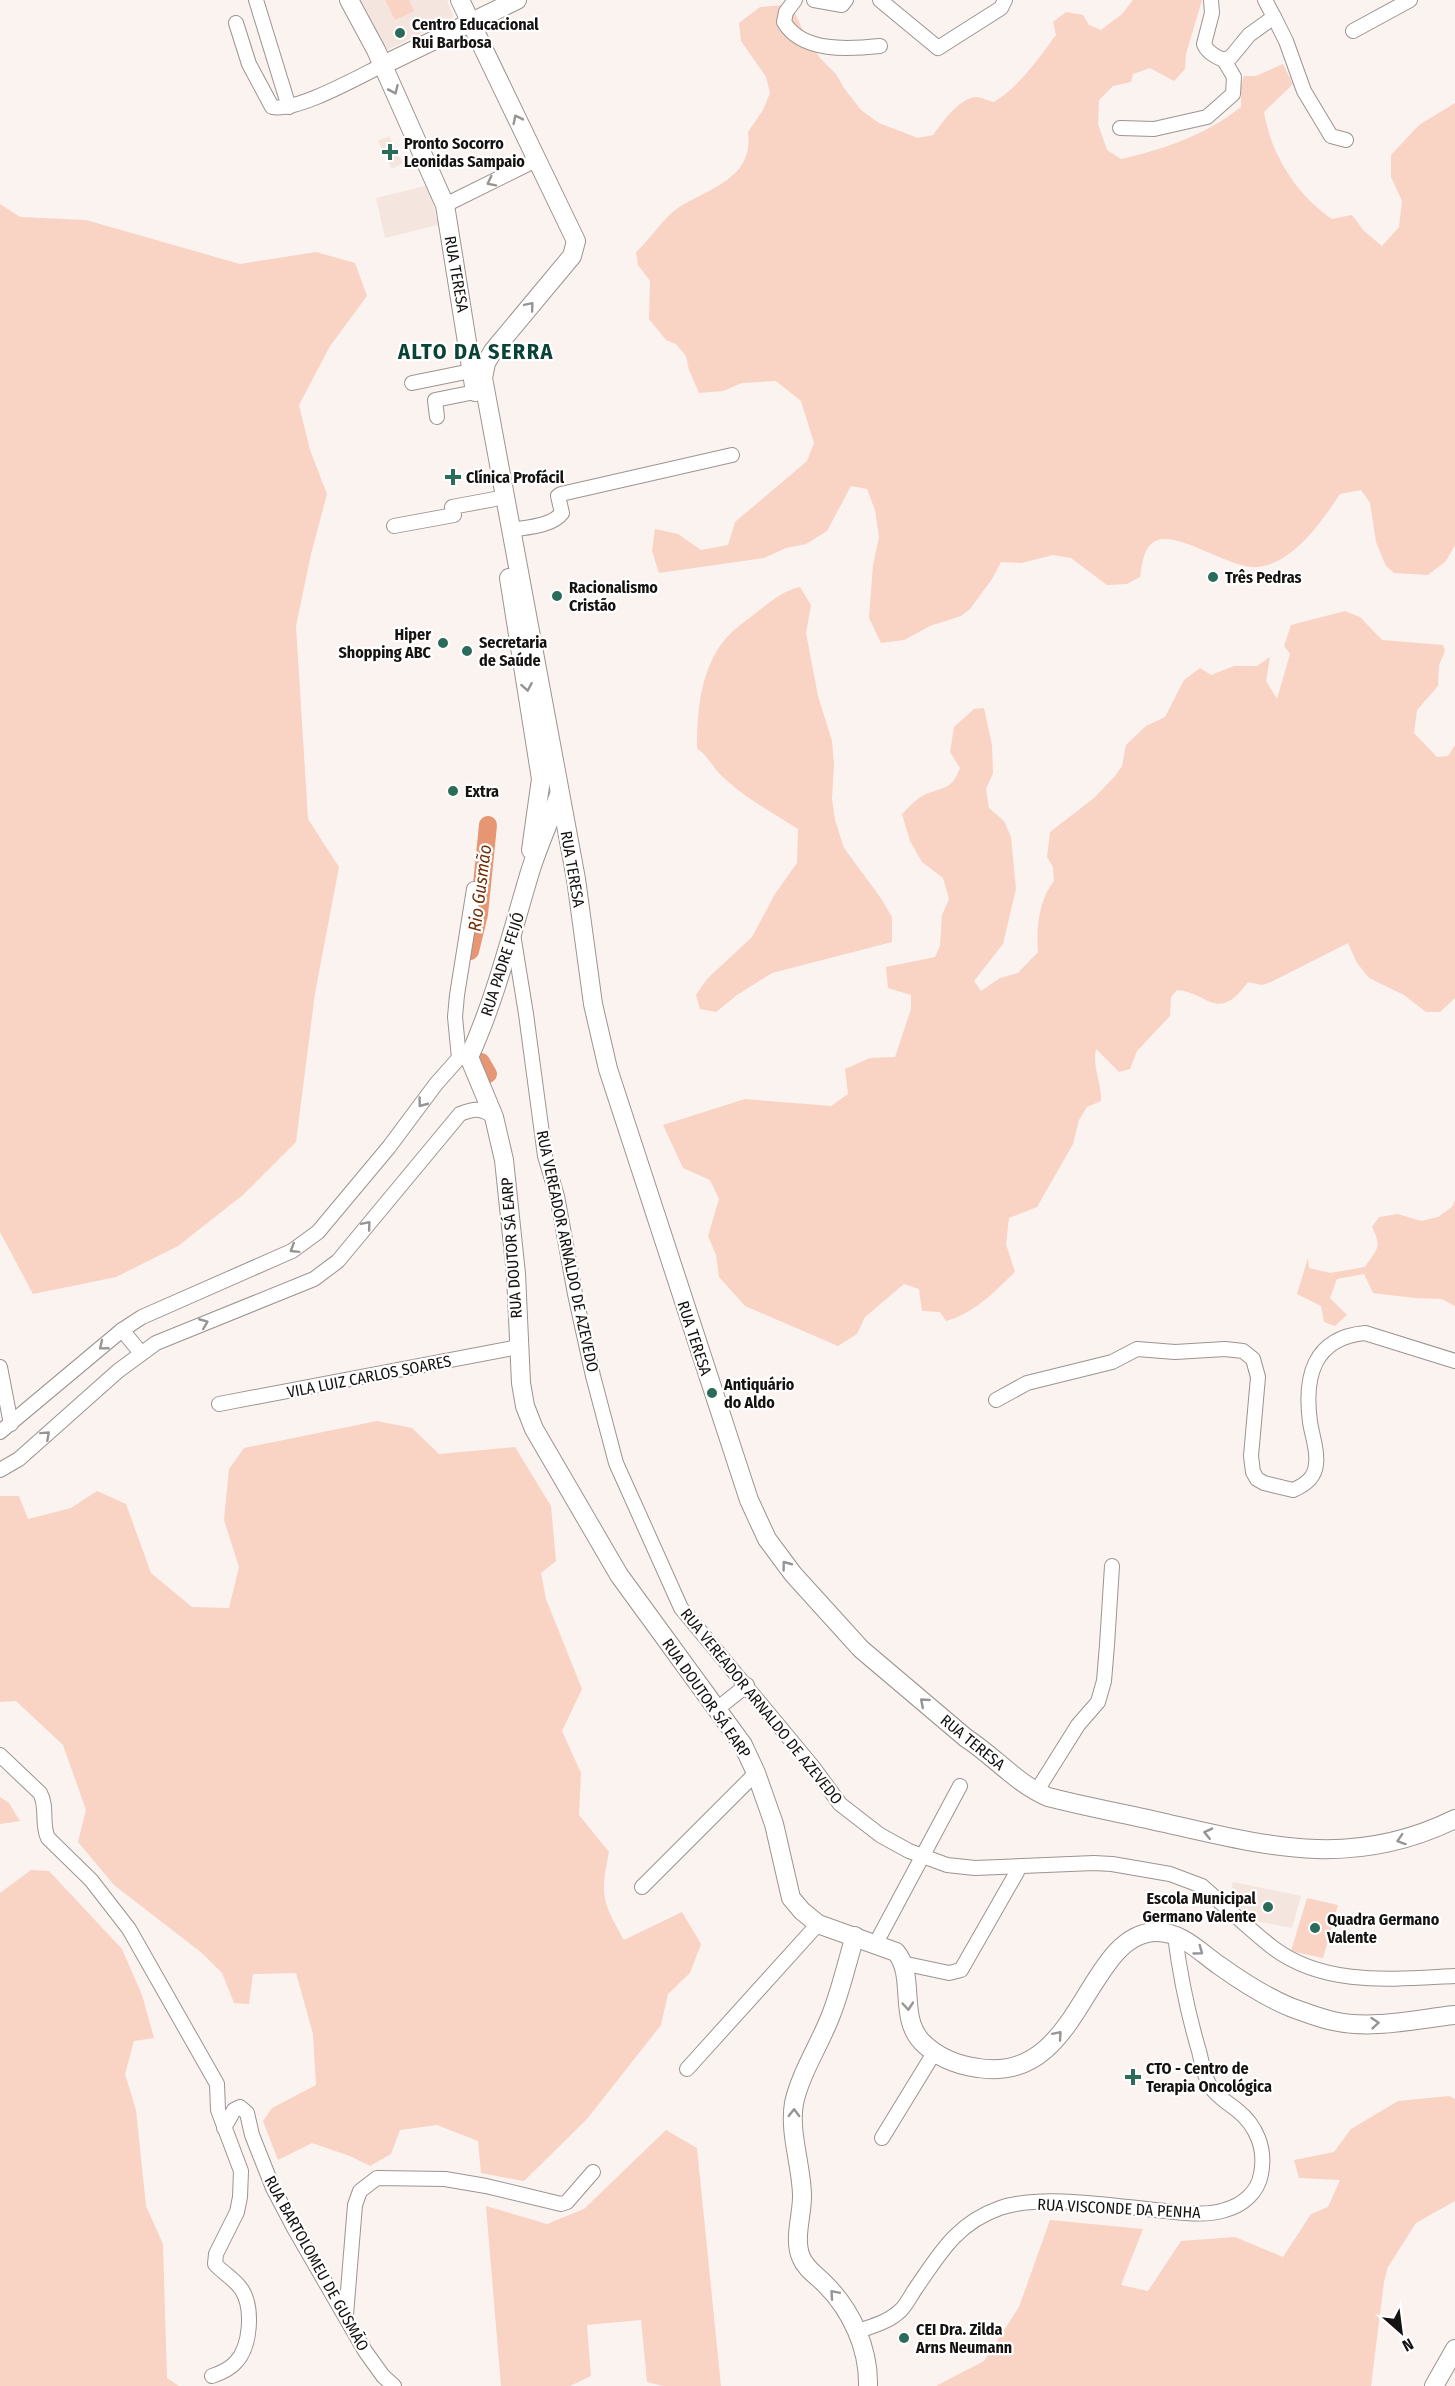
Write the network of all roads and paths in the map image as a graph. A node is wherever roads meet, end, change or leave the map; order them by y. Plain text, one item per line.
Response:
1 (256, 0) edge
2 (349, 0) edge
3 (460, 0) edge
4 (516, 0) edge
5 (795, 0) edge
6 (814, 0) edge
7 (846, 0) edge
8 (880, 0) edge
9 (1005, 0) edge
10 (1211, 0) edge
11 (1265, 0) edge
12 (1410, 0) edge
13 (1274, 17) junction
14 (470, 22) junction
15 (236, 23) dead end
16 (1353, 31) dead end
17 (880, 46) dead end
18 (1224, 60) junction
19 (276, 65) junction
20 (383, 65) junction
21 (253, 72) junction
22 (289, 106) junction
23 (1120, 128) dead end
24 (1346, 140) dead end
25 (536, 159) junction
26 (445, 206) junction
27 (468, 338) junction
28 (493, 351) junction
29 (471, 371) junction
30 (412, 383) dead end
31 (475, 392) junction
32 (437, 417) dead end
33 (732, 455) dead end
34 (495, 499) junction
35 (394, 526) dead end
36 (512, 530) junction
37 (548, 778) junction
38 (560, 794) junction
39 (531, 870) junction
40 (474, 889) dead end
41 (513, 934) junction
42 (464, 1058) junction
43 (483, 1089) junction
44 (460, 1114) junction
45 (494, 1117) junction
46 (122, 1330) junction
47 (518, 1347) junction
48 (141, 1353) junction
49 (1455, 1360) edge
50 (0, 1367) edge
51 (996, 1400) dead end
52 (219, 1404) dead end
53 (6, 1428) edge
54 (0, 1470) edge
55 (1112, 1566) dead end
56 (747, 1685) junction
57 (717, 1709) junction
58 (0, 1755) edge
59 (756, 1773) junction
60 (960, 1786) dead end
61 (1036, 1791) junction
62 (1455, 1819) edge
63 (923, 1856) junction
64 (1017, 1872) dead end
65 (642, 1887) dead end
66 (818, 1924) junction
67 (855, 1936) junction
68 (1175, 1936) junction
69 (880, 1937) junction
70 (902, 1963) junction
71 (1455, 1976) edge
72 (1455, 2015) edge
73 (934, 2053) junction
74 (687, 2069) dead end
75 (224, 2128) junction
76 (882, 2138) dead end
77 (592, 2172) dead end
78 (346, 2315) junction
79 (856, 2332) junction
80 (1455, 2349) edge
81 (212, 2376) dead end
82 (394, 2386) edge
83 (868, 2386) edge
84 (1434, 2386) edge

1 - 19 street
2 - 20 main road, RUA TERESA
3 - 14 main road
4 - 14 main road
5 - 17 street
6 - 7 street
8 - 9 street
10 - 18 street
11 - 13 street
12 - 16 street
13 - 18 street
13 - 24 street
14 - 20 main road
25 -> 14 main road
15 - 21 street
18 - 23 street
19 - 21 street
19 - 22 street
20 - 22 street
20 -> 26 main road, RUA TERESA
21 - 22 street
25 -> 26 street
28 -> 25 main road
26 - 27 main road, RUA TERESA
27 - 28 main road
27 - 29 main road, RUA TERESA
28 - 36 main road, RUA TERESA
29 - 30 street
29 - 31 main road, RUA TERESA
31 - 32 street
31 - 34 main road, RUA TERESA
33 - 36 street
34 - 35 street
34 -> 37 main road, RUA TERESA
36 - 37 main road, RUA TERESA
37 - 38 main road, RUA TERESA
37 - 39 main road, RUA PADRE FEIJÓ
38 - 39 main road, RUA PADRE FEIJÓ
61 -> 38 main road, RUA TERESA
39 - 41 main road, RUA PADRE FEIJÓ
40 - 42 street
41 - 42 main road, RUA PADRE FEIJÓ
41 - 56 street, RUA VEREADOR ARNALDO DE AZEVEDO
42 - 43 main road, RUA DOUTOR SÁ EARP
42 -> 46 street
43 - 44 street
43 - 45 main road, RUA DOUTOR SÁ EARP
44 - 45 street
48 -> 44 street
45 - 47 main road, RUA DOUTOR SÁ EARP
46 - 48 street
46 -> 53 street
47 - 52 street, VILA LUIZ CARLOS SOARES
47 - 57 main road, RUA DOUTOR SÁ EARP
54 -> 48 street
49 - 51 street
50 - 53 street
55 - 61 street
56 - 57 street
56 - 63 street, RUA VEREADOR ARNALDO DE AZEVEDO
57 - 59 main road, RUA DOUTOR SÁ EARP
58 - 75 street
59 - 65 street
59 - 66 main road, RUA DOUTOR SÁ EARP
60 - 63 street
62 -> 61 main road, RUA TERESA
63 - 69 street
63 - 71 street, RUA VEREADOR ARNALDO DE AZEVEDO
64 - 70 street
66 - 67 main road, RUA DOUTOR SÁ EARP
66 - 74 street
67 - 69 main road, RUA DOUTOR SÁ EARP
79 -> 67 main road
68 -> 72 main road
73 -> 68 main road
68 - 79 street, RUA VISCONDE DA PENHA
69 - 70 main road, RUA DOUTOR SÁ EARP
70 -> 73 main road
73 - 76 street
75 - 78 street, RUA BARTOLOMEU DE GUSMÃO
75 - 81 street
77 - 78 street
78 - 82 street, RUA BARTOLOMEU DE GUSMÃO
79 - 83 main road
80 - 84 main road

